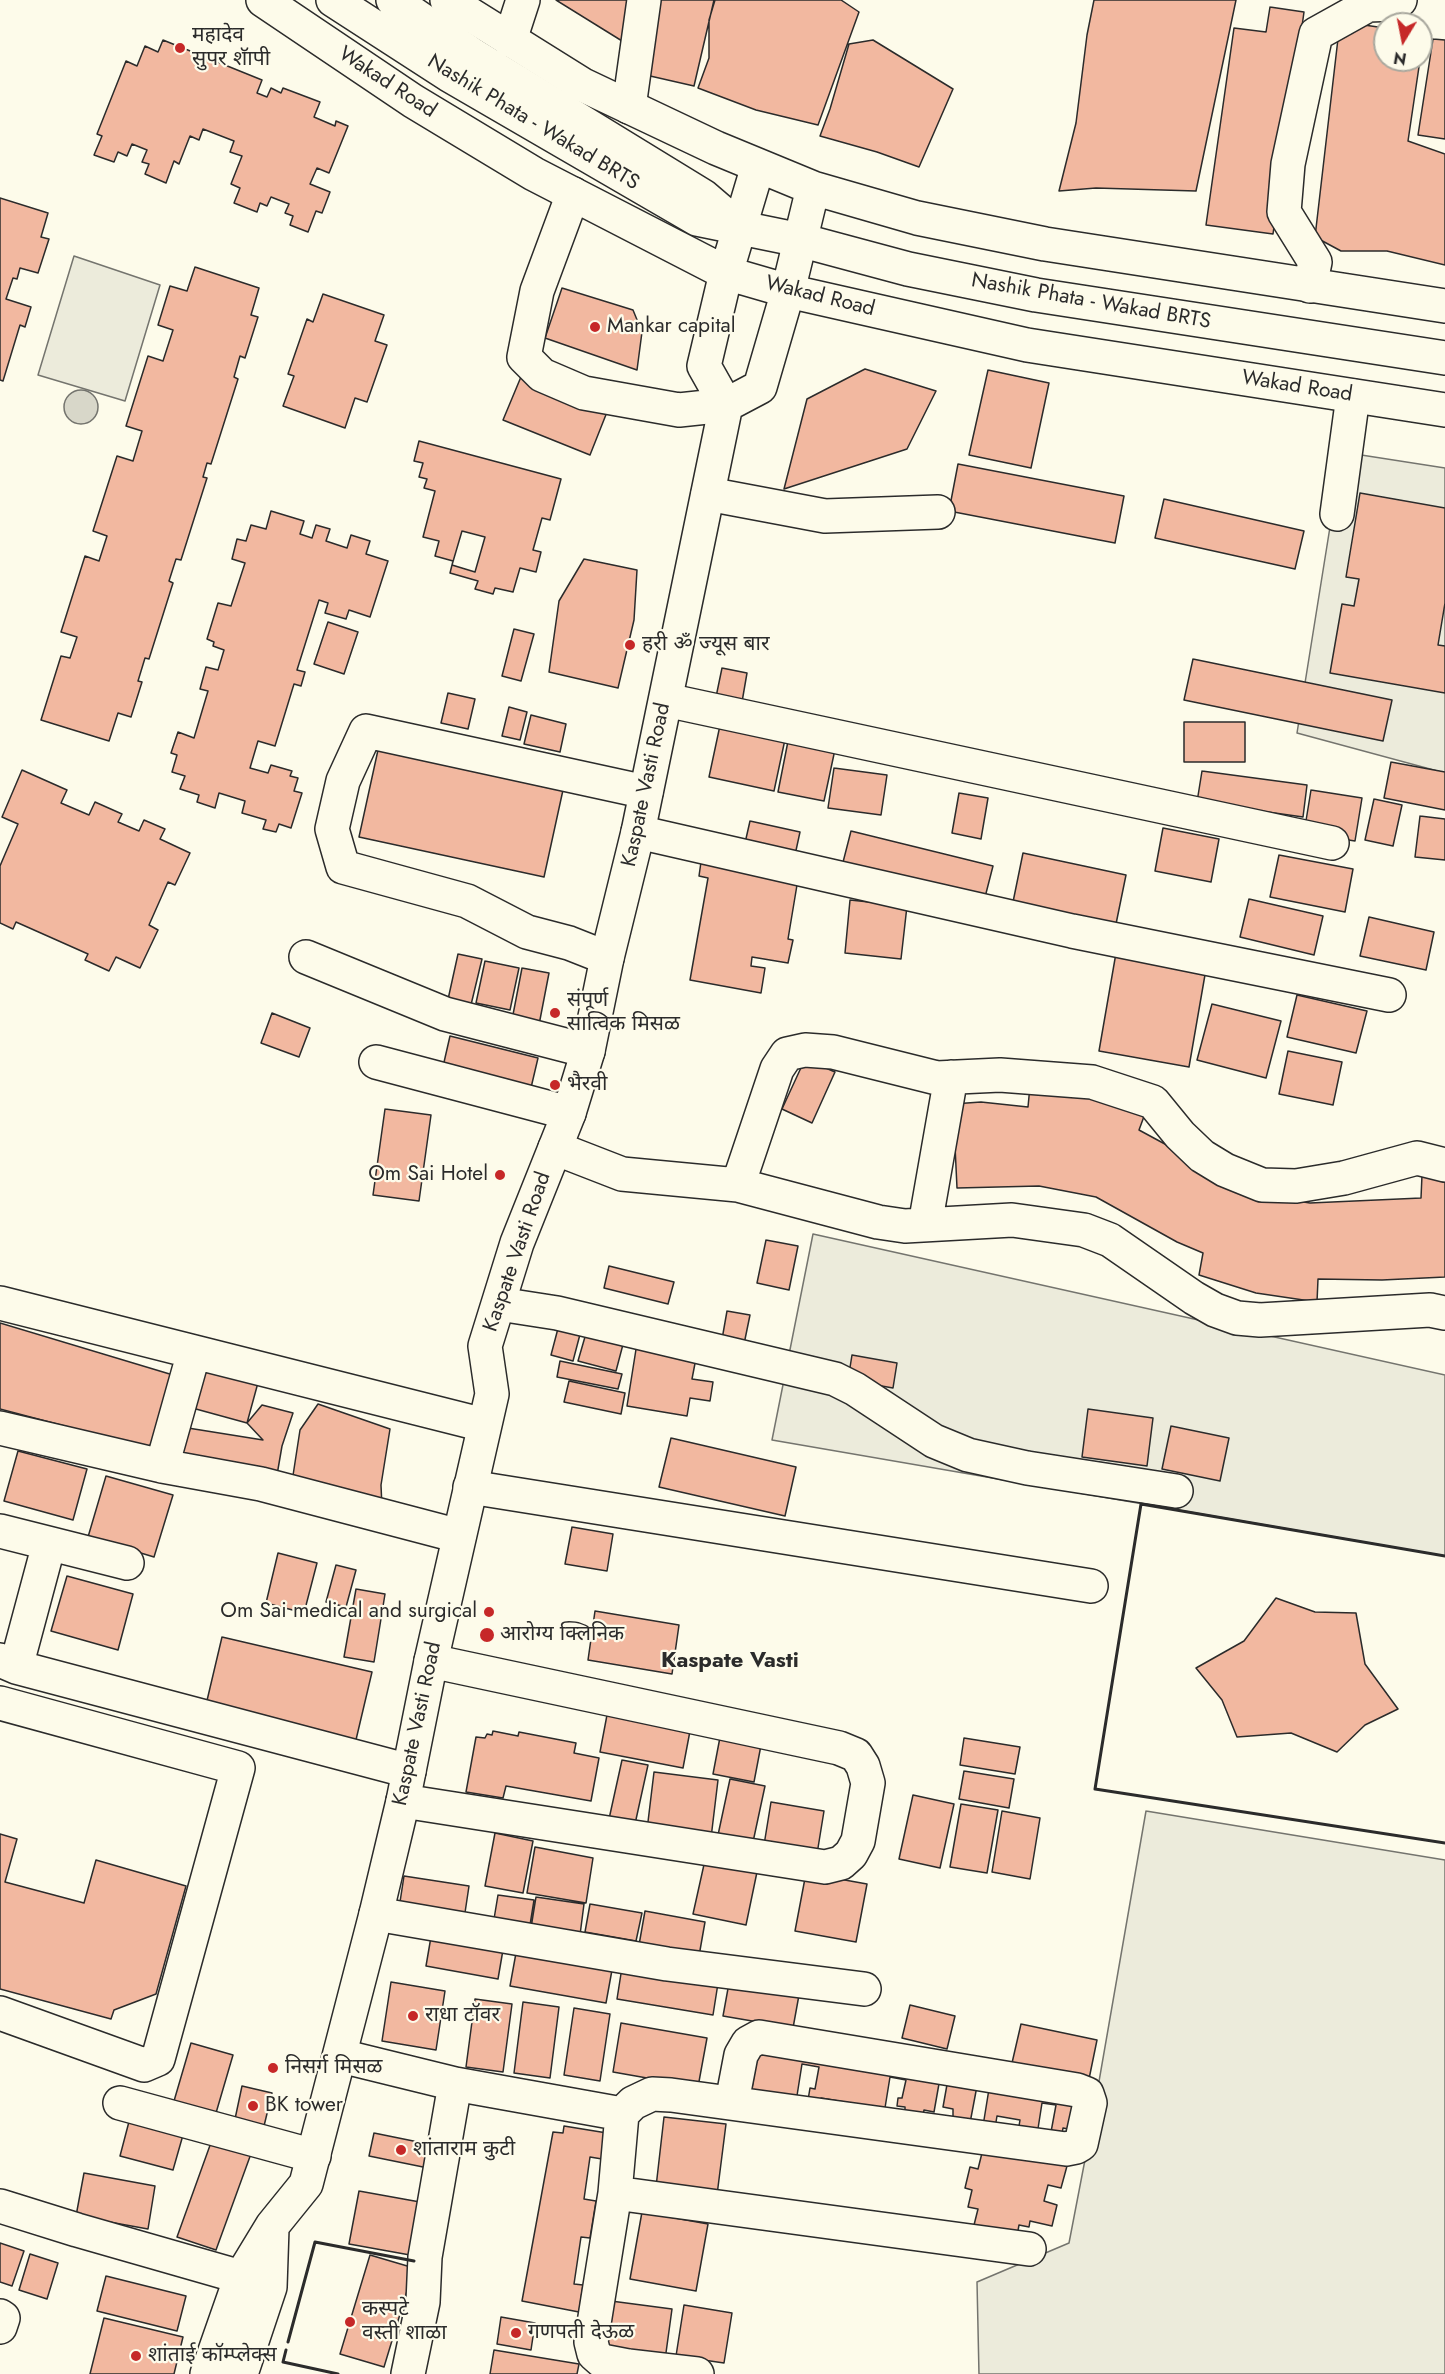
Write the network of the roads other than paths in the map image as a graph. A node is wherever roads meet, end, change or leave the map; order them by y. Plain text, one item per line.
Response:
1 (263, 0) edge
2 (333, 0) edge
3 (393, 0) edge
4 (447, 0) edge
5 (523, 0) edge
6 (644, 0) edge
7 (1400, 0) edge
8 (510, 40) junction
9 (629, 107) junction
10 (758, 166) junction
11 (813, 188) junction
12 (573, 194) junction
13 (740, 227) junction
14 (800, 240) junction
15 (726, 273) junction
16 (1310, 286) junction
17 (788, 291) junction
18 (1445, 306) edge
19 (1445, 358) edge
20 (1353, 396) junction
21 (726, 405) junction
22 (1445, 410) edge
23 (708, 494) junction
24 (938, 512) dead end
25 (1337, 514) dead end
26 (666, 700) junction
27 (646, 792) junction
28 (638, 832) junction
29 (1332, 843) dead end
30 (306, 957) dead end
31 (607, 958) junction
32 (1389, 995) dead end
33 (588, 1051) junction
34 (376, 1062) dead end
35 (951, 1077) junction
36 (569, 1113) junction
37 (555, 1148) junction
38 (1445, 1165) edge
39 (738, 1185) junction
40 (925, 1225) junction
41 (0, 1303) edge
42 (499, 1304) junction
43 (1445, 1313) edge
44 (194, 1352) junction
45 (484, 1425) junction
46 (0, 1428) edge
47 (162, 1466) junction
48 (470, 1487) junction
49 (1176, 1491) dead end
50 (0, 1531) edge
51 (459, 1536) junction
52 (49, 1544) junction
53 (127, 1563) dead end
54 (1091, 1587) dead end
55 (431, 1661) junction
56 (8, 1664) edge
57 (0, 1703) edge
58 (256, 1730) junction
59 (406, 1786) junction
60 (376, 1914) junction
61 (208, 1916) dead end
62 (864, 1989) dead end
63 (0, 2013) edge
64 (341, 2056) junction
65 (455, 2084) junction
66 (732, 2102) junction
67 (120, 2103) dead end
68 (622, 2114) junction
69 (314, 2156) junction
70 (615, 2193) junction
71 (0, 2206) edge
72 (272, 2226) junction
73 (1029, 2249) dead end
74 (241, 2277) junction
75 (0, 2316) edge
76 (0, 2327) edge
77 (207, 2374) edge
78 (243, 2374) edge
79 (408, 2374) edge
80 (696, 2374) edge

1 - 12 street, Wakad Road
2 - 13 street, Nashik Phata - Wakad BRTS
3 - 13 street, Nashik Phata - Wakad BRTS
4 - 8 street
5 - 8 street
6 - 9 street
7 - 16 street
8 - 9 street
9 - 10 street
10 - 11 street
10 - 13 street
11 - 14 street
11 - 16 street
12 - 15 street, Wakad Road
12 - 21 street
13 - 14 street, Nashik Phata - Wakad BRTS
13 - 15 street
14 - 17 street
14 - 19 street, Nashik Phata - Wakad BRTS
15 - 17 street, Wakad Road
15 - 21 street
16 - 18 street
17 - 20 street, Wakad Road
17 - 21 street
20 - 22 street, Wakad Road
20 - 25 street
21 - 23 street, Kaspate Vasti Road
23 - 24 street
23 - 26 street, Kaspate Vasti Road
26 - 27 street, Kaspate Vasti Road
26 - 29 street
27 - 28 street, Kaspate Vasti Road
27 - 31 street
28 - 31 street, Kaspate Vasti Road
28 - 32 street
30 - 33 street
31 - 33 street, Kaspate Vasti Road
33 - 36 street, Kaspate Vasti Road
34 - 36 street
35 - 38 street
35 - 39 street
35 - 40 street
36 - 37 street, Kaspate Vasti Road
37 - 39 street
37 - 42 street, Kaspate Vasti Road
39 - 40 street
40 - 43 street
41 - 44 street
42 - 45 street, Kaspate Vasti Road
42 - 49 street
44 - 45 street
44 - 47 street
45 - 48 street, Kaspate Vasti Road
46 - 47 street
47 - 51 street
48 - 51 street, Kaspate Vasti Road
48 - 54 street
50 - 52 street
51 - 55 street, Kaspate Vasti Road
52 - 53 street
52 - 56 street
55 - 59 street, Kaspate Vasti Road
55 - 59 street
56 - 58 street
57 - 63 street
58 - 59 street
58 - 61 street
59 - 60 street, Kaspate Vasti Road
60 - 62 street
60 - 64 street, Kaspate Vasti Road
64 - 65 street
64 - 69 street, Kaspate Vasti Road
65 - 68 street
65 - 79 street
66 - 66 street
66 - 68 street
67 - 69 street
68 - 70 street
69 - 72 street, Kaspate Vasti Road
70 - 73 street
70 - 80 street
71 - 74 street
72 - 74 street, Kaspate Vasti Road
72 - 78 street
74 - 77 street, Kaspate Vasti Road
75 - 76 street

